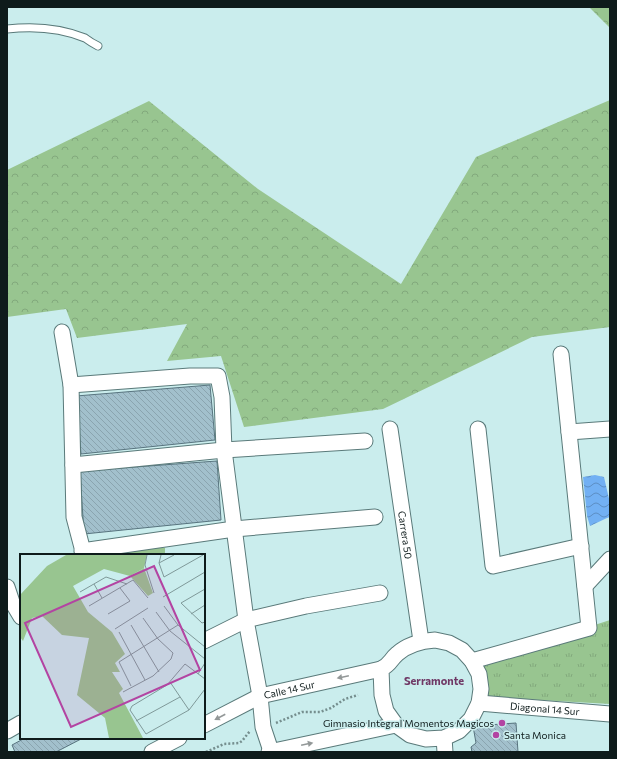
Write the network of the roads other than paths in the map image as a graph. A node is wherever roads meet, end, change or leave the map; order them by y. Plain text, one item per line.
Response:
1 (7, 28) edge
2 (98, 46) dead end
3 (62, 332) dead end
4 (561, 354) dead end
5 (71, 385) junction
6 (390, 429) dead end
7 (478, 429) dead end
8 (610, 430) edge
9 (569, 432) junction
10 (365, 441) dead end
11 (224, 450) junction
12 (73, 465) junction
13 (375, 517) dead end
14 (234, 530) junction
15 (581, 546) junction
16 (83, 553) edge
17 (610, 559) edge
18 (585, 586) junction
19 (7, 587) edge
20 (380, 593) dead end
21 (20, 615) edge
22 (246, 620) junction
23 (205, 640) edge
24 (421, 641) junction
25 (472, 661) junction
26 (381, 669) junction
27 (260, 696) junction
28 (479, 703) junction
29 (610, 714) edge
30 (20, 724) edge
31 (205, 724) edge
32 (396, 725) junction
33 (7, 731) edge
34 (177, 739) edge
35 (444, 745) edge
36 (152, 752) edge
37 (270, 752) edge

1 - 2 lane
3 - 5 street
4 - 9 street
5 - 11 street
5 - 12 street
6 - 24 street, Carrera 50
7 - 15 street
8 - 9 street
9 - 15 street
10 - 11 street
11 - 12 street
11 - 14 street
12 - 16 street
13 - 14 street
14 - 16 street
14 - 22 street
15 - 18 street
17 - 18 street
18 - 25 street
19 - 21 street
20 - 22 street
22 - 23 street
22 - 27 street
24 - 25 street
24 - 26 street
25 - 28 street
26 -> 27 street, Calle 14 Sur
26 - 32 street
27 -> 31 street, Calle 14 Sur
27 - 37 street
28 - 29 street, Diagonal 14 Sur
28 - 35 street
30 - 33 street
32 - 35 street
37 -> 32 street
34 - 36 street

